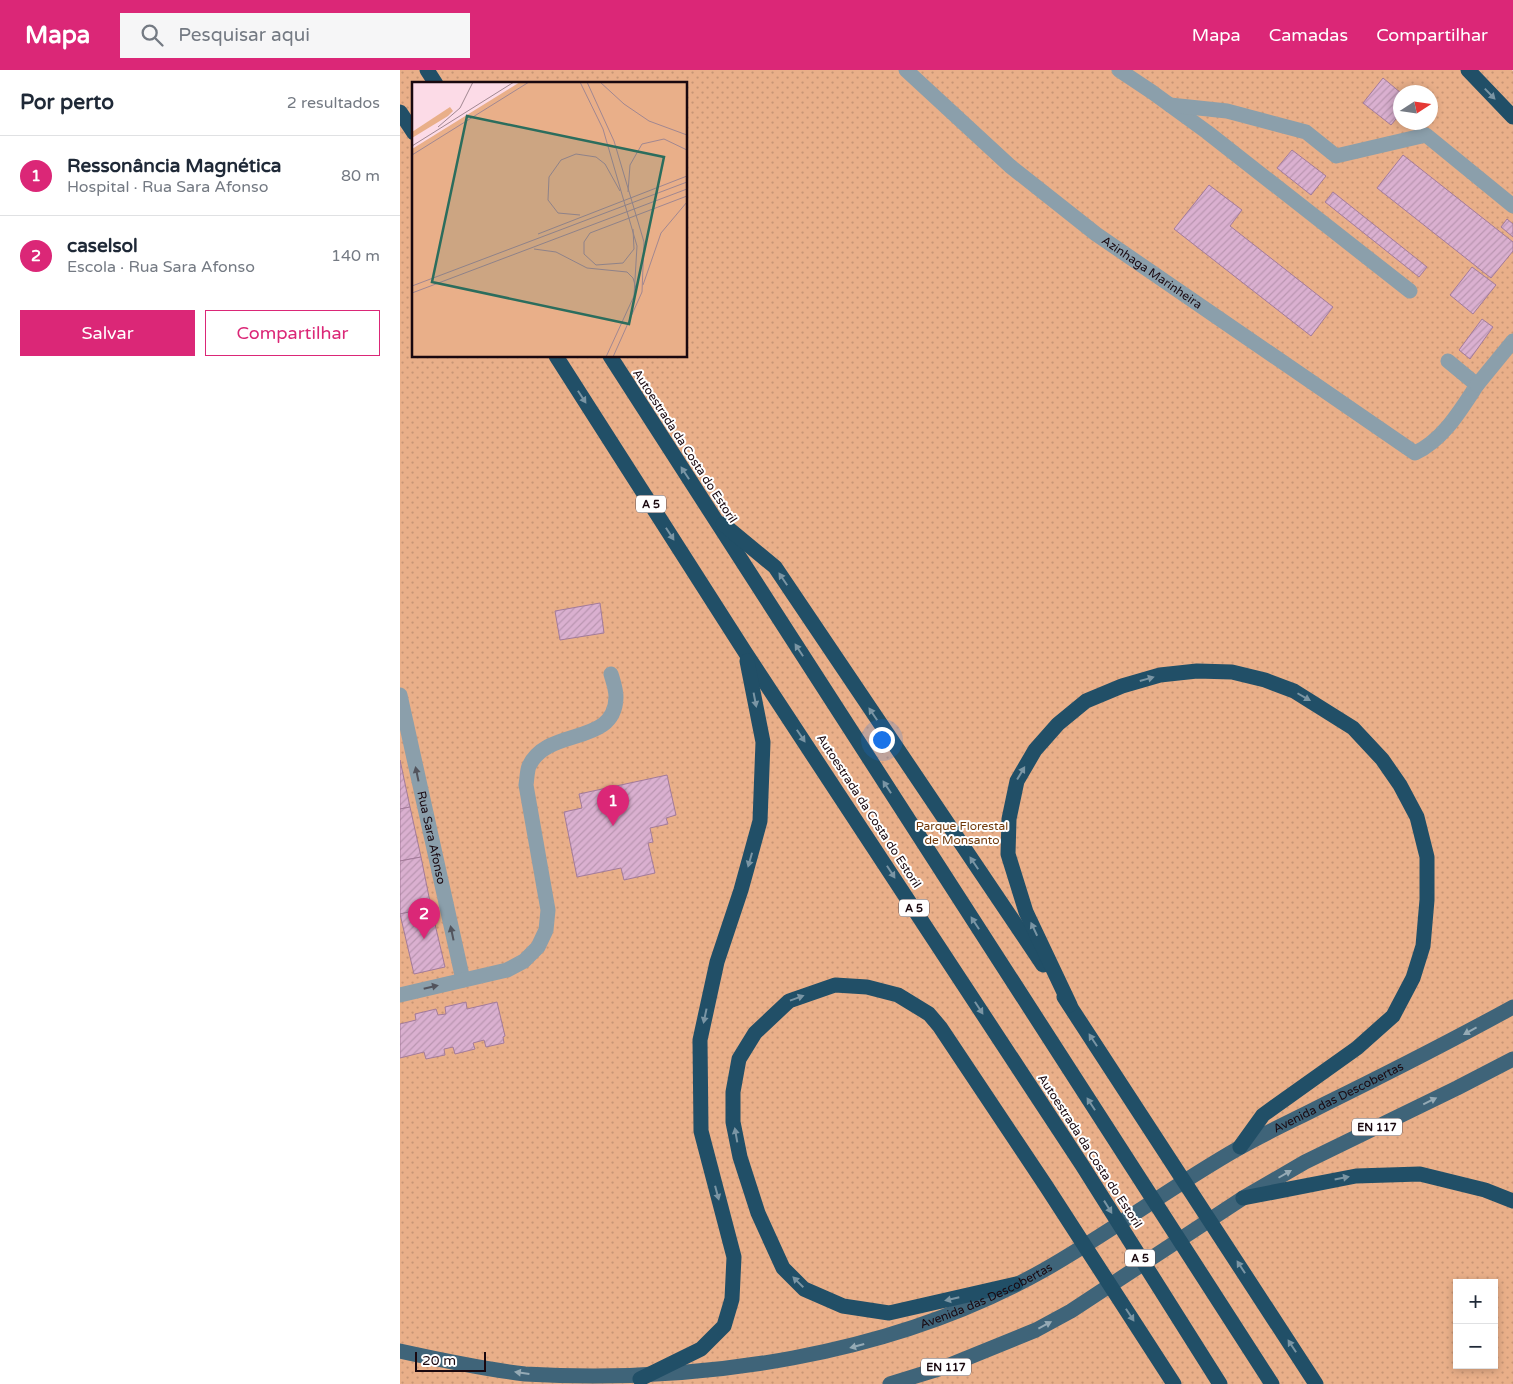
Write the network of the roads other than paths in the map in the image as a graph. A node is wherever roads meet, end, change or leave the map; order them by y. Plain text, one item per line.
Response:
1 (427, 70) edge
2 (906, 70) edge
3 (1119, 70) edge
4 (1468, 70) edge
5 (435, 82) edge
6 (1170, 105) junction
7 (400, 112) edge
8 (1513, 117) edge
9 (412, 130) edge
10 (1513, 206) edge
11 (1410, 291) dead end
12 (1513, 342) edge
13 (557, 358) edge
14 (611, 358) edge
15 (1448, 361) dead end
16 (1477, 385) junction
17 (711, 514) junction
18 (745, 652) junction
19 (611, 674) dead end
20 (400, 695) edge
21 (463, 980) junction
22 (400, 995) edge
23 (1070, 1005) junction
24 (1513, 1007) edge
25 (1513, 1059) edge
26 (1240, 1147) junction
27 (1243, 1198) junction
28 (1513, 1201) edge
29 (1016, 1284) junction
30 (400, 1351) edge
31 (640, 1379) junction
32 (890, 1384) edge
33 (1174, 1384) edge
34 (1220, 1384) edge
35 (1272, 1384) edge
36 (1316, 1384) edge

1 - 5 highway
2 - 16 street, Azinhaga Marinheira
3 - 6 street
4 -> 8 highway
6 - 10 street
6 - 11 street
7 - 9 highway
12 - 16 street
13 -> 18 highway, Autoestrada da Costa do Estoril / A 5
17 -> 14 highway, Autoestrada da Costa do Estoril
15 - 16 street
23 -> 17 highway
35 -> 17 highway, Autoestrada da Costa do Estoril
18 -> 31 highway
18 -> 34 highway, Autoestrada da Costa do Estoril / A 5
19 - 21 street
21 -> 20 street, Rua Sara Afonso
22 -> 21 street
23 -> 26 highway
36 -> 23 highway
24 -> 26 main road, Avenida das Descobertas
27 -> 25 main road, EN 117
26 - 29 main road, Avenida das Descobertas
27 -> 28 highway
32 -> 27 main road, EN 117
29 -> 31 main road, Avenida das Descobertas
29 -> 33 highway
31 -> 30 main road, Avenida das Descobertas

